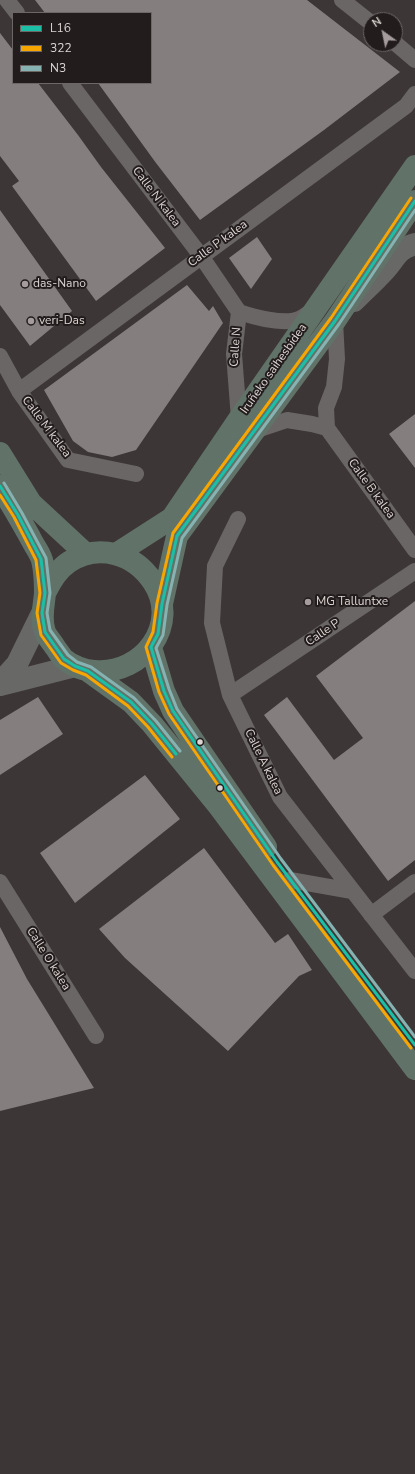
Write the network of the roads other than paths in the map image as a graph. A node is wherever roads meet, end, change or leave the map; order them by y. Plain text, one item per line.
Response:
1 (7, 0) edge
2 (342, 0) edge
3 (16, 12) edge
4 (363, 17) edge
5 (403, 50) edge
6 (415, 60) edge
7 (71, 84) edge
8 (415, 94) edge
9 (415, 166) edge
10 (415, 201) edge
11 (415, 244) edge
12 (201, 256) junction
13 (318, 306) junction
14 (239, 312) junction
15 (335, 321) junction
16 (0, 356) edge
17 (19, 391) junction
18 (246, 425) junction
19 (327, 428) junction
20 (0, 453) edge
21 (136, 474) dead end
22 (0, 486) edge
23 (238, 519) dead end
24 (415, 550) edge
25 (86, 554) junction
26 (116, 554) junction
27 (415, 571) edge
28 (43, 603) junction
29 (162, 604) junction
30 (151, 647) junction
31 (82, 669) junction
32 (0, 684) edge
33 (230, 695) junction
34 (290, 880) junction
35 (0, 882) edge
36 (415, 882) edge
37 (352, 891) junction
38 (371, 915) junction
39 (415, 971) edge
40 (96, 1036) dead end
41 (415, 1045) edge
42 (415, 1069) edge

1 - 3 street
2 - 4 street
5 - 6 street
7 - 12 street, Calle N kalea
8 - 12 street, Calle P kalea
9 - 13 highway, Iruñeko saihesbidea
10 - 15 highway, Iruñeko saihesbidea
11 - 15 street
12 - 14 street, Calle N kalea
12 - 17 street, Calle P kalea
13 - 14 street, Calle N
13 - 18 highway, Iruñeko saihesbidea
14 - 18 street, Calle N
15 - 18 highway, Iruñeko saihesbidea
15 - 19 street
16 - 17 street, Calle M kalea
17 - 21 street, Calle M kalea
18 - 19 street
18 - 26 highway, Iruñeko saihesbidea
18 - 29 highway, Iruñeko saihesbidea
19 - 24 street, Calle B kalea
20 - 25 highway
22 - 28 highway
23 - 33 street, Calle A kalea
25 - 26 highway
25 - 28 highway
26 - 29 highway
27 - 33 street, Calle P
28 - 31 highway
28 - 32 street
29 - 30 highway
30 - 31 highway
30 - 34 highway
31 - 32 street
31 - 42 highway
33 - 37 street, Calle A kalea
34 - 37 street
34 - 41 highway
35 - 40 street, Calle O kalea
36 - 38 street
37 - 38 street, Calle A kalea
38 - 39 street, Calle A kalea

